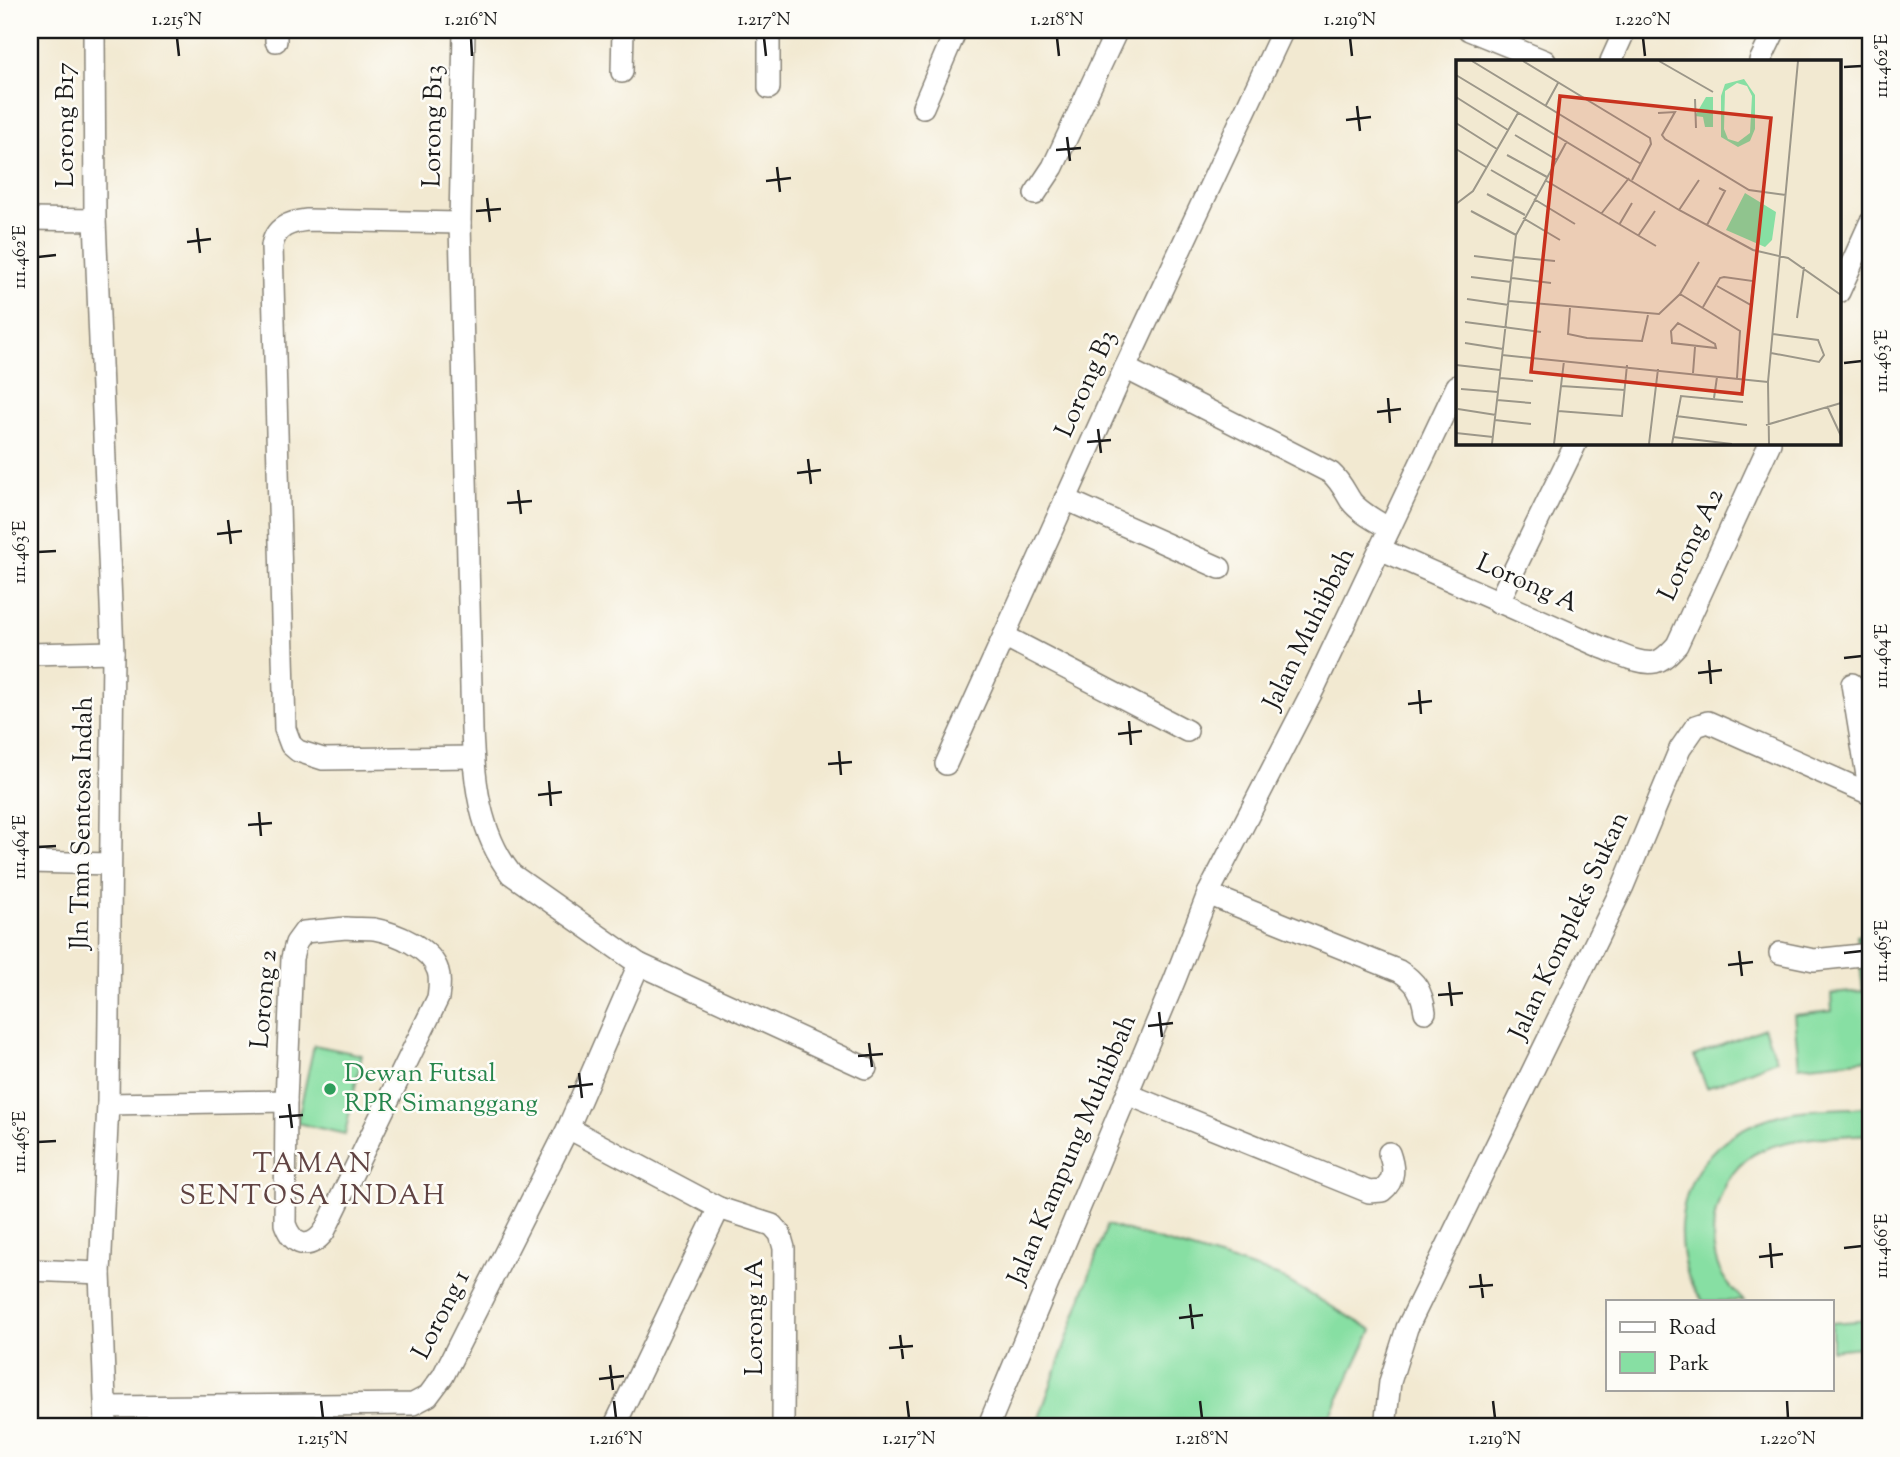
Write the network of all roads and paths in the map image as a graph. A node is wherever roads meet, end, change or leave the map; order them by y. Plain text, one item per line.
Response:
1 (94, 30) edge
2 (464, 30) edge
3 (623, 30) edge
4 (769, 30) edge
5 (956, 30) edge
6 (1117, 30) edge
7 (1283, 30) edge
8 (1469, 30) edge
9 (1625, 30) edge
10 (1775, 30) edge
11 (1543, 60) edge
12 (1611, 60) edge
13 (1760, 60) edge
14 (622, 72) dead end
15 (769, 88) dead end
16 (923, 107) dead end
17 (1035, 194) dead end
18 (30, 219) edge
19 (94, 220) junction
20 (460, 223) junction
21 (1870, 223) edge
22 (1840, 290) edge
23 (1125, 368) junction
24 (1456, 388) edge
25 (1576, 444) edge
26 (1770, 444) edge
27 (1065, 499) junction
28 (1389, 529) junction
29 (1380, 549) junction
30 (1220, 568) dead end
31 (1498, 603) junction
32 (1004, 636) junction
33 (113, 652) junction
34 (30, 654) edge
35 (1655, 662) joint
36 (1852, 684) dead end
37 (1187, 731) dead end
38 (473, 757) junction
39 (946, 764) dead end
40 (30, 862) edge
41 (110, 864) junction
42 (1208, 894) junction
43 (1780, 953) dead end
44 (1870, 954) edge
45 (639, 964) junction
46 (1425, 1012) dead end
47 (866, 1068) dead end
48 (1127, 1094) junction
49 (286, 1101) junction
50 (108, 1104) junction
51 (568, 1128) junction
52 (1389, 1153) dead end
53 (719, 1208) junction
54 (30, 1270) edge
55 (100, 1273) junction
56 (106, 1417) edge
57 (614, 1427) edge
58 (783, 1427) edge
59 (988, 1427) edge
60 (1385, 1427) edge

1 - 19 street, Lorong B17
2 - 20 street, Lorong B13
3 - 14 street
4 - 15 street
5 - 16 street
6 - 17 street
7 - 23 street, Lorong B3
8 - 11 street
9 - 12 street
10 - 13 street
18 - 19 street
19 - 33 street, Jln Tmn Sentosa Indah
20 - 38 street, Lorong B13
20 - 38 street
21 - 22 street
23 - 27 street, Lorong B3
23 - 28 street
24 - 28 street, Jalan Muhibbah
25 - 31 street
26 - 35 street, Lorong A2
27 - 30 street
27 - 32 street, Lorong B3
28 - 29 street, Jalan Muhibbah
29 - 31 street, Lorong A
29 - 42 street, Jalan Muhibbah
31 - 35 street, Lorong A
32 - 37 street
32 - 39 street, Lorong B3
33 - 34 street
33 - 41 street, Jln Tmn Sentosa Indah
36 - 60 street, Jalan Kompleks Sukan
38 - 45 street, Lorong B13
40 - 41 street
41 - 50 street, Jln Tmn Sentosa Indah
42 - 46 street
42 - 48 street, Jalan Kampung Muhibbah
43 - 44 street
45 - 47 street, Lorong B13
45 - 51 street, Lorong 1
48 - 52 street
48 - 59 street, Jalan Kampung Muhibbah
49 - 49 street, Lorong 2
49 - 50 street
50 - 55 street, Jln Tmn Sentosa Indah
51 - 53 street, Lorong 1A
51 - 56 street, Lorong 1
53 - 57 street
53 - 58 street, Lorong 1A
54 - 55 street
55 - 56 street, Jln Tmn Sentosa Indah

